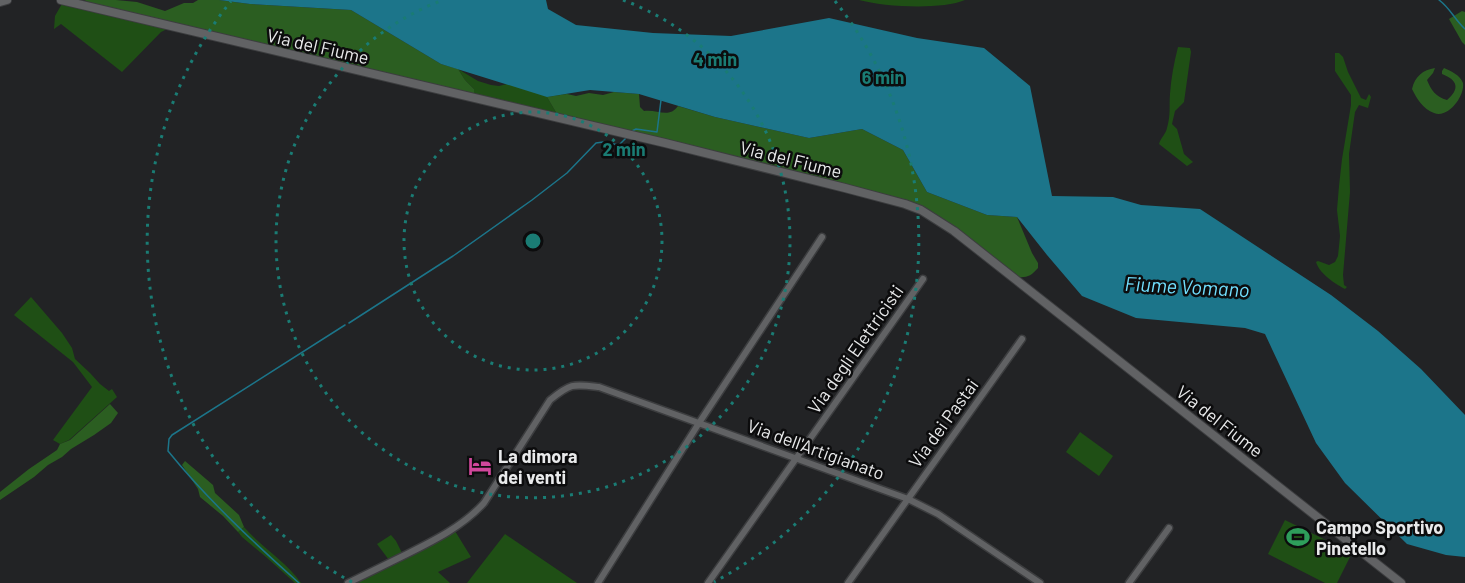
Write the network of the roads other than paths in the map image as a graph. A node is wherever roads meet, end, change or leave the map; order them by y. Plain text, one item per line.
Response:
1 (7, 0) edge
2 (61, 0) edge
3 (0, 2) edge
4 (822, 237) dead end
5 (923, 279) dead end
6 (1022, 339) dead end
7 (699, 423) junction
8 (796, 458) junction
9 (908, 499) junction
10 (1169, 528) dead end
11 (348, 583) edge
12 (598, 583) edge
13 (708, 583) edge
14 (848, 583) edge
15 (1040, 583) edge
16 (1129, 583) edge
17 (1401, 583) edge

1 - 3 street
2 - 17 street, Via del Fiume
4 - 7 street
5 - 8 street, Via degli Elettricisti
6 - 9 street, Via dei Pastai
7 - 8 street, Via dell'Artigianato
7 - 11 street, Via dell'Artigianato
7 - 12 street
8 - 9 street, Via dell'Artigianato
8 - 13 street, Via degli Elettricisti
9 - 14 street, Via dei Pastai
9 - 15 street, Via dell'Artigianato
10 - 16 street

